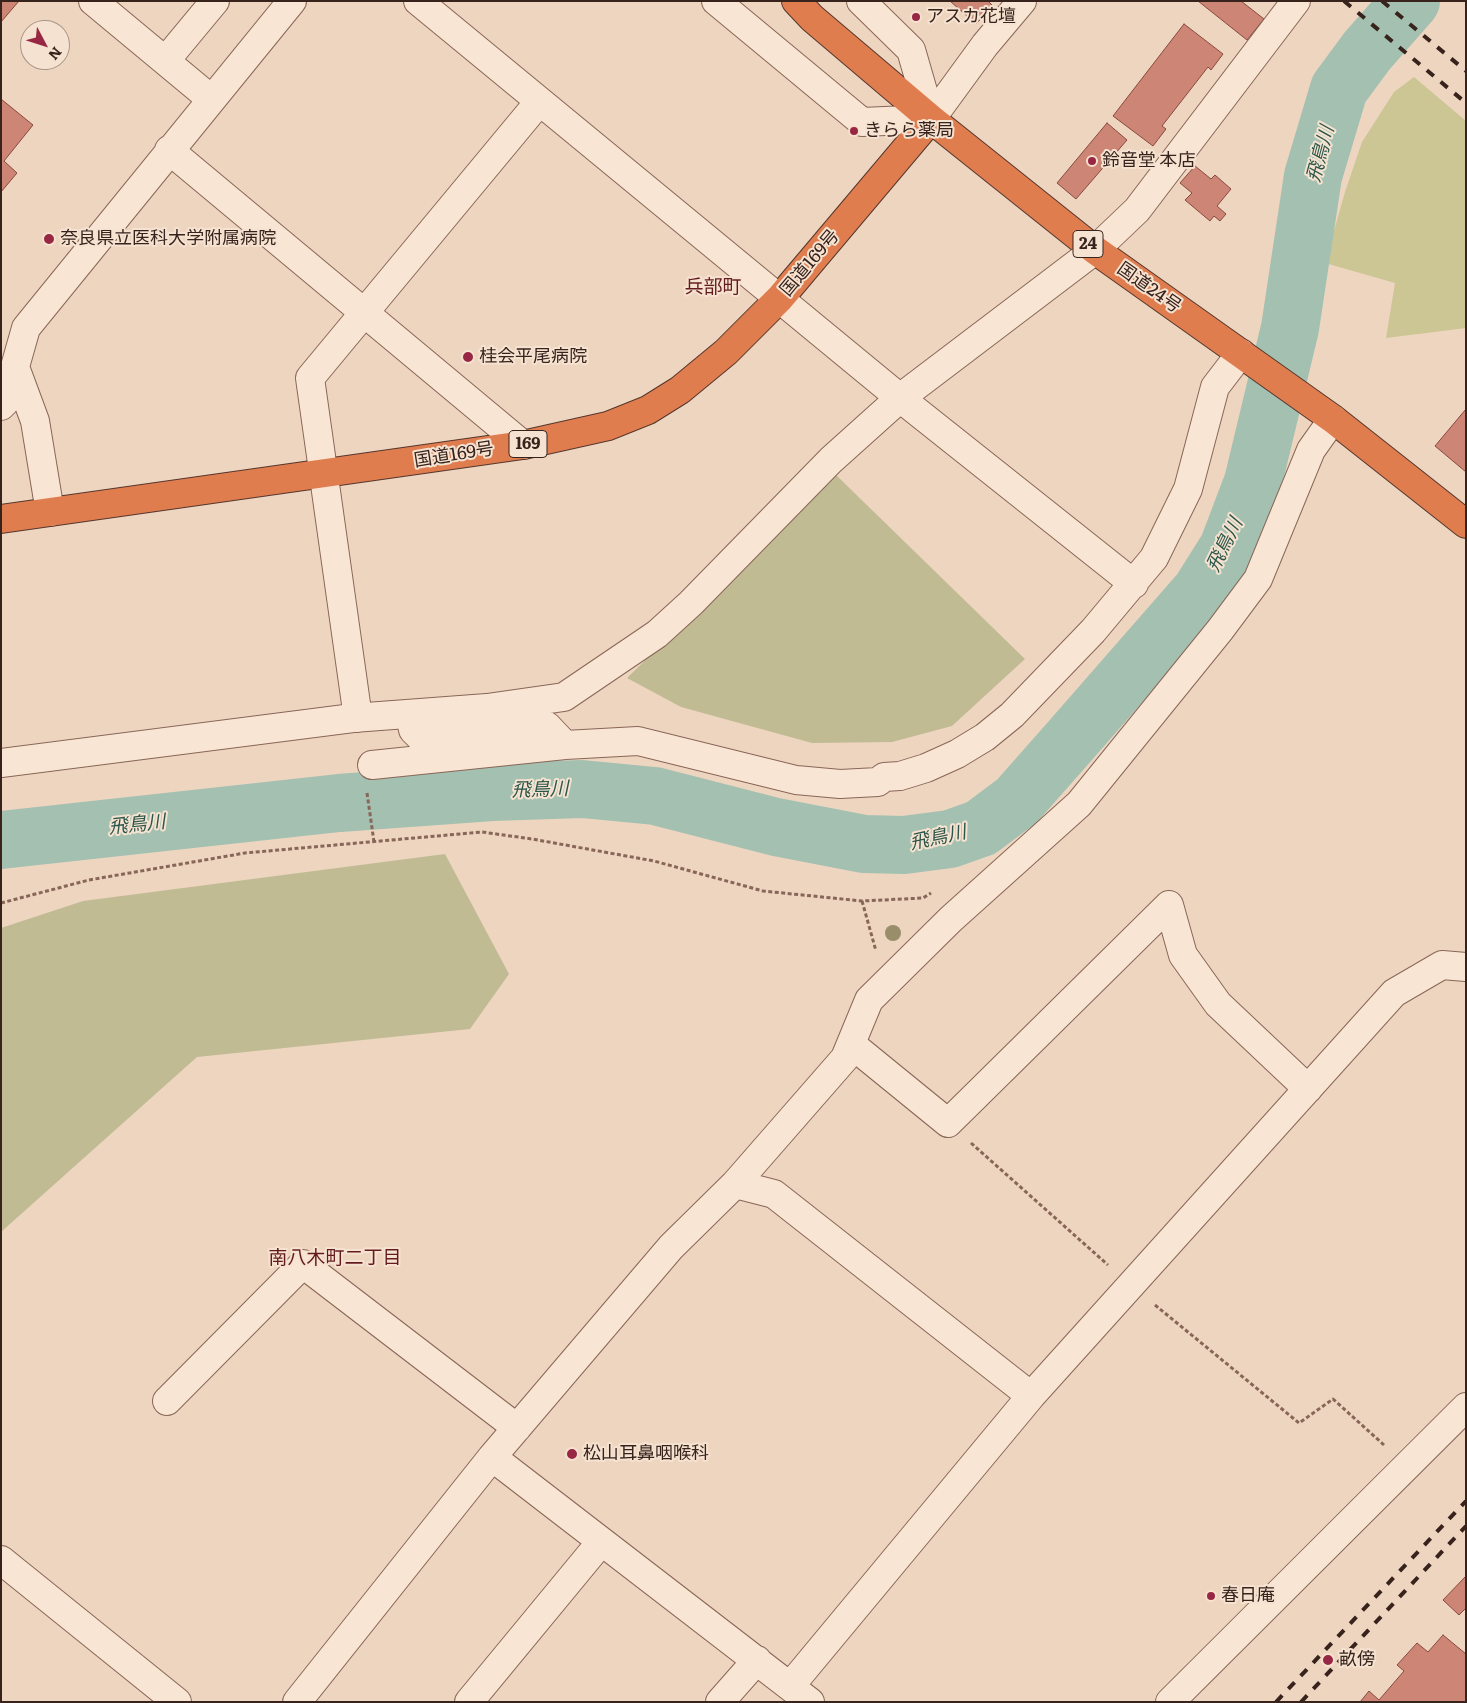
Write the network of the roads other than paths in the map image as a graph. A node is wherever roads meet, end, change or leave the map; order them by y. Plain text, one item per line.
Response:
1 (215, 1) edge
2 (292, 1) edge
3 (418, 1) edge
4 (716, 1) edge
5 (796, 1) edge
6 (861, 1) edge
7 (1022, 1) edge
8 (1296, 1) edge
9 (111, 7) edge
10 (166, 60) junction
11 (211, 99) junction
12 (539, 102) junction
13 (931, 120) junction
14 (169, 150) junction
15 (1095, 250) junction
16 (780, 298) junction
17 (365, 312) junction
18 (1246, 357) junction
19 (14, 367) junction
20 (900, 398) junction
21 (1, 406) edge
22 (1333, 419) junction
23 (524, 445) junction
24 (325, 475) junction
25 (50, 512) junction
26 (1, 519) edge
27 (1466, 524) edge
28 (1134, 584) junction
29 (410, 714) junction
30 (358, 718) junction
31 (565, 745) junction
32 (1, 763) edge
33 (369, 776) road end
34 (1466, 967) edge
35 (851, 1044) junction
36 (1308, 1089) junction
37 (735, 1184) junction
38 (1031, 1396) junction
39 (166, 1401) dead end
40 (1466, 1407) edge
41 (517, 1428) junction
42 (492, 1457) junction
43 (601, 1542) junction
44 (1, 1560) edge
45 (757, 1660) junction
46 (800, 1694) edge
47 (177, 1702) edge
48 (297, 1702) edge
49 (469, 1702) edge
50 (720, 1702) edge
51 (1170, 1702) edge

1 - 10 street
2 - 11 street
3 - 12 street
4 - 13 street
5 - 13 highway, 国道24号 / 24
6 - 13 street
7 - 13 street
8 - 15 street
9 - 10 street
10 - 11 street
11 - 14 street
12 - 16 street
12 - 17 street
13 - 15 highway, 国道24号 / 24
13 - 16 highway, 国道169号 / 169
14 - 17 street
14 - 19 street
15 - 18 highway, 国道24号 / 24
15 - 20 street
16 - 20 street
16 - 23 highway, 国道169号 / 169
17 - 23 street
17 - 24 street
18 - 22 highway, 国道24号 / 24
18 - 28 street
19 - 21 street
19 - 25 street
20 - 28 street
20 - 29 street
22 - 27 highway, 国道24号 / 24
22 - 35 street
23 - 24 highway, 国道169号 / 169
24 - 25 highway, 国道169号 / 169
24 - 30 street
25 - 26 highway, 国道169号 / 169
28 - 31 street
29 - 30 street
29 - 31 street
30 - 32 street
31 - 33 street
34 - 36 street
35 - 36 street
35 - 37 street
36 - 38 street
37 - 38 street
37 - 41 street
38 - 46 street
39 - 41 street
40 - 51 street
41 - 42 street
42 - 43 street
42 - 48 street
43 - 45 street
43 - 49 street
44 - 47 street
45 - 46 street
45 - 50 street

